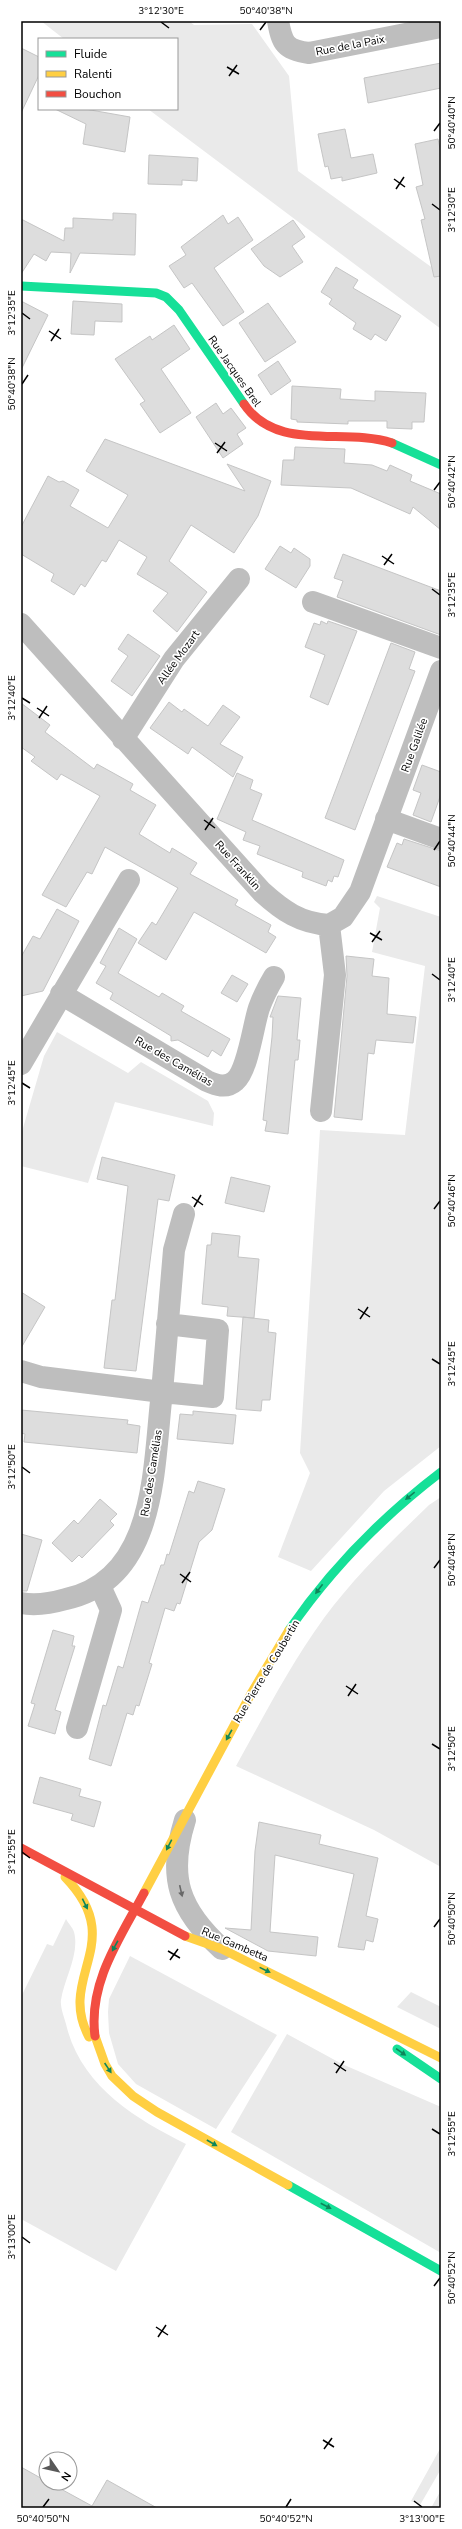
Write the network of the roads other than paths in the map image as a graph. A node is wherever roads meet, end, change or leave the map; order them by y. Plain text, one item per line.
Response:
1 (278, 21) edge
2 (441, 27) edge
3 (21, 286) edge
4 (441, 466) edge
5 (239, 579) dead end
6 (313, 602) dead end
7 (21, 624) edge
8 (441, 648) edge
9 (441, 671) edge
10 (123, 739) junction
11 (386, 819) junction
12 (441, 839) edge
13 (129, 880) dead end
14 (329, 925) junction
15 (274, 978) dead end
16 (61, 994) junction
17 (21, 1064) edge
18 (321, 1111) dead end
19 (184, 1214) dead end
20 (167, 1324) junction
21 (21, 1371) edge
22 (162, 1392) junction
23 (441, 1472) edge
24 (100, 1586) junction
25 (21, 1603) edge
26 (77, 1728) dead end
27 (194, 1798) junction
28 (21, 1848) edge
29 (50, 1864) junction
30 (134, 1912) junction
31 (222, 1949) junction
32 (348, 2011) junction
33 (98, 2050) junction
34 (441, 2058) edge
35 (441, 2079) edge
36 (441, 2271) edge

1 - 2 street, Rue de la Paix
3 - 4 street, Rue Jacques Brel
5 - 10 street, Allée Mozart
6 - 8 street
7 - 10 street, Rue Franklin
9 - 11 street, Rue Galilée
10 - 14 street, Rue Franklin
11 - 12 street
11 - 14 street, Rue Galilée
13 - 16 street
14 - 18 street
15 - 16 street, Rue des Camélias
16 - 17 street
19 - 20 street, Rue des Camélias
20 - 22 street, Rue des Camélias
20 - 22 street
21 - 22 street
22 - 24 street, Rue des Camélias
23 -> 27 street, Rue Pierre de Coubertin
24 - 25 street, Rue des Camélias
24 - 26 street
27 -> 30 street, Rue Pierre de Coubertin
27 -> 31 street, Rue Pierre de Coubertin
28 - 29 street, Rue Gambetta
29 - 30 street, Rue Gambetta
29 -> 33 street
30 - 31 street, Rue Gambetta
30 -> 33 street, Rue Pierre de Coubertin
31 -> 32 street, Rue Gambetta
32 - 34 street, Rue Gambetta
32 -> 35 street
33 -> 36 street

